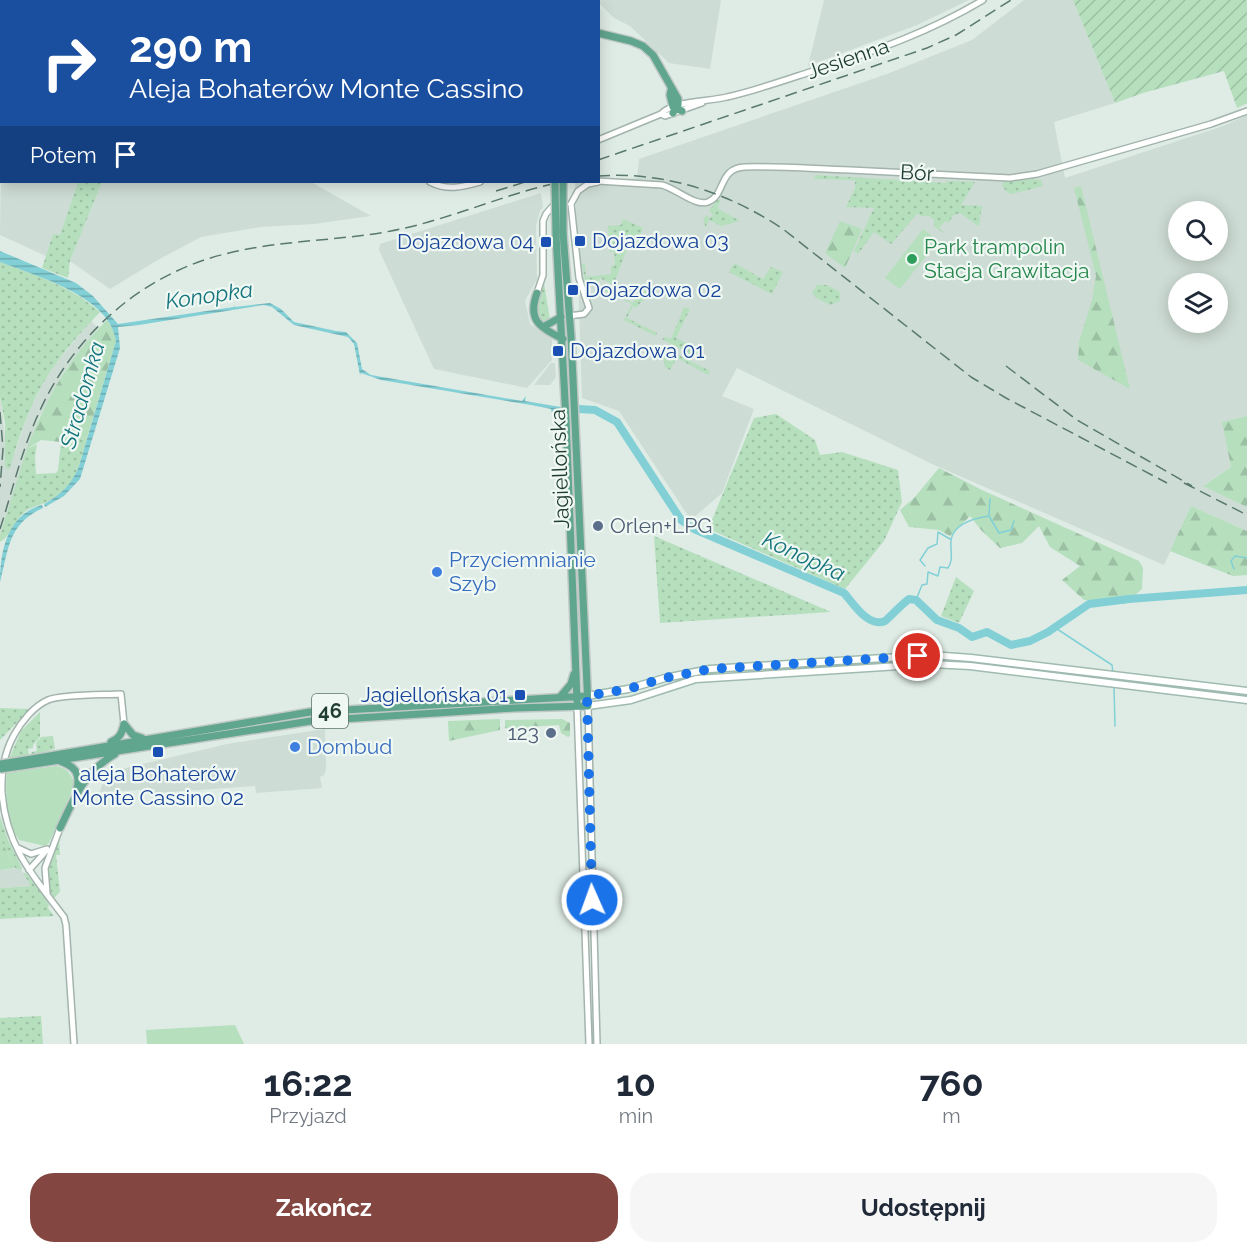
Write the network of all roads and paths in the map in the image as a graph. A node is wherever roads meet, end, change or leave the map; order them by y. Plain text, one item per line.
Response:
1 (983, 0) edge
2 (600, 33) edge
3 (677, 109) junction
4 (1247, 111) edge
5 (600, 139) edge
6 (600, 181) edge
7 (433, 183) edge
8 (476, 183) edge
9 (555, 183) edge
10 (563, 183) edge
11 (591, 183) edge
12 (571, 204) junction
13 (560, 234) junction
14 (537, 293) joint
15 (565, 316) junction
16 (543, 327) junction
17 (563, 339) junction
18 (569, 398) junction
19 (570, 419) junction
20 (576, 667) junction
21 (586, 676) junction
22 (1247, 691) edge
23 (602, 694) junction
24 (577, 696) junction
25 (587, 696) junction
26 (560, 697) junction
27 (1247, 700) edge
28 (603, 704) junction
29 (577, 706) junction
30 (588, 706) junction
31 (588, 722) junction
32 (124, 724) junction
33 (147, 739) junction
34 (103, 747) junction
35 (120, 752) junction
36 (60, 760) junction
37 (0, 764) edge
38 (20, 764) junction
39 (0, 769) edge
40 (76, 793) junction
41 (60, 828) joint
42 (16, 846) junction
43 (50, 848) junction
44 (46, 866) junction
45 (30, 872) junction
46 (47, 895) junction
47 (74, 1044) edge
48 (589, 1044) edge
49 (597, 1044) edge

1 - 3 street, Jesienna
2 - 3 main road
3 - 5 street
4 - 6 street, Bór
7 - 8 street
9 - 13 main road, Jagiellońska, bridge
10 - 13 main road, Jagiellońska, bridge
11 - 12 street, Bór
12 - 14 street, Bór
12 - 15 street
13 - 15 main road, Jagiellońska
14 - 16 main road
15 - 16 main road
15 - 17 main road, Jagiellońska
15 - 18 main road, Jagiellońska
16 - 17 main road
17 - 18 main road, Jagiellońska
18 - 19 main road, Jagiellońska
19 - 20 main road, Jagiellońska
19 - 21 main road, Jagiellońska
20 - 24 main road, Jagiellońska
20 - 26 main road
21 - 23 main road
21 - 25 main road, Jagiellońska
22 - 23 main road
23 - 25 main road
24 - 25 main road
24 - 26 main road, 46
24 - 29 main road, Jagiellońska
25 - 30 main road, Jagiellońska
26 - 33 main road, 46
27 - 28 main road
28 - 30 main road
28 - 31 street
29 - 30 main road, 46
29 - 35 main road, 46
29 - 48 street, Jagiellońska
30 - 31 street, Jagiellońska
31 - 49 street, Jagiellońska
32 - 33 main road
32 - 34 main road
32 - 42 street
33 - 34 main road, 46
34 - 38 main road, 46
35 - 36 main road, 46
35 - 40 main road
36 - 38 main road, 46
36 - 40 main road
37 - 38 main road, 46, bridge
38 - 39 main road, 46, bridge
40 - 41 main road
41 - 43 street
42 - 43 street
42 - 45 street
43 - 44 street
43 - 45 street
44 - 45 street
44 - 46 street
45 - 46 street
46 - 47 street

